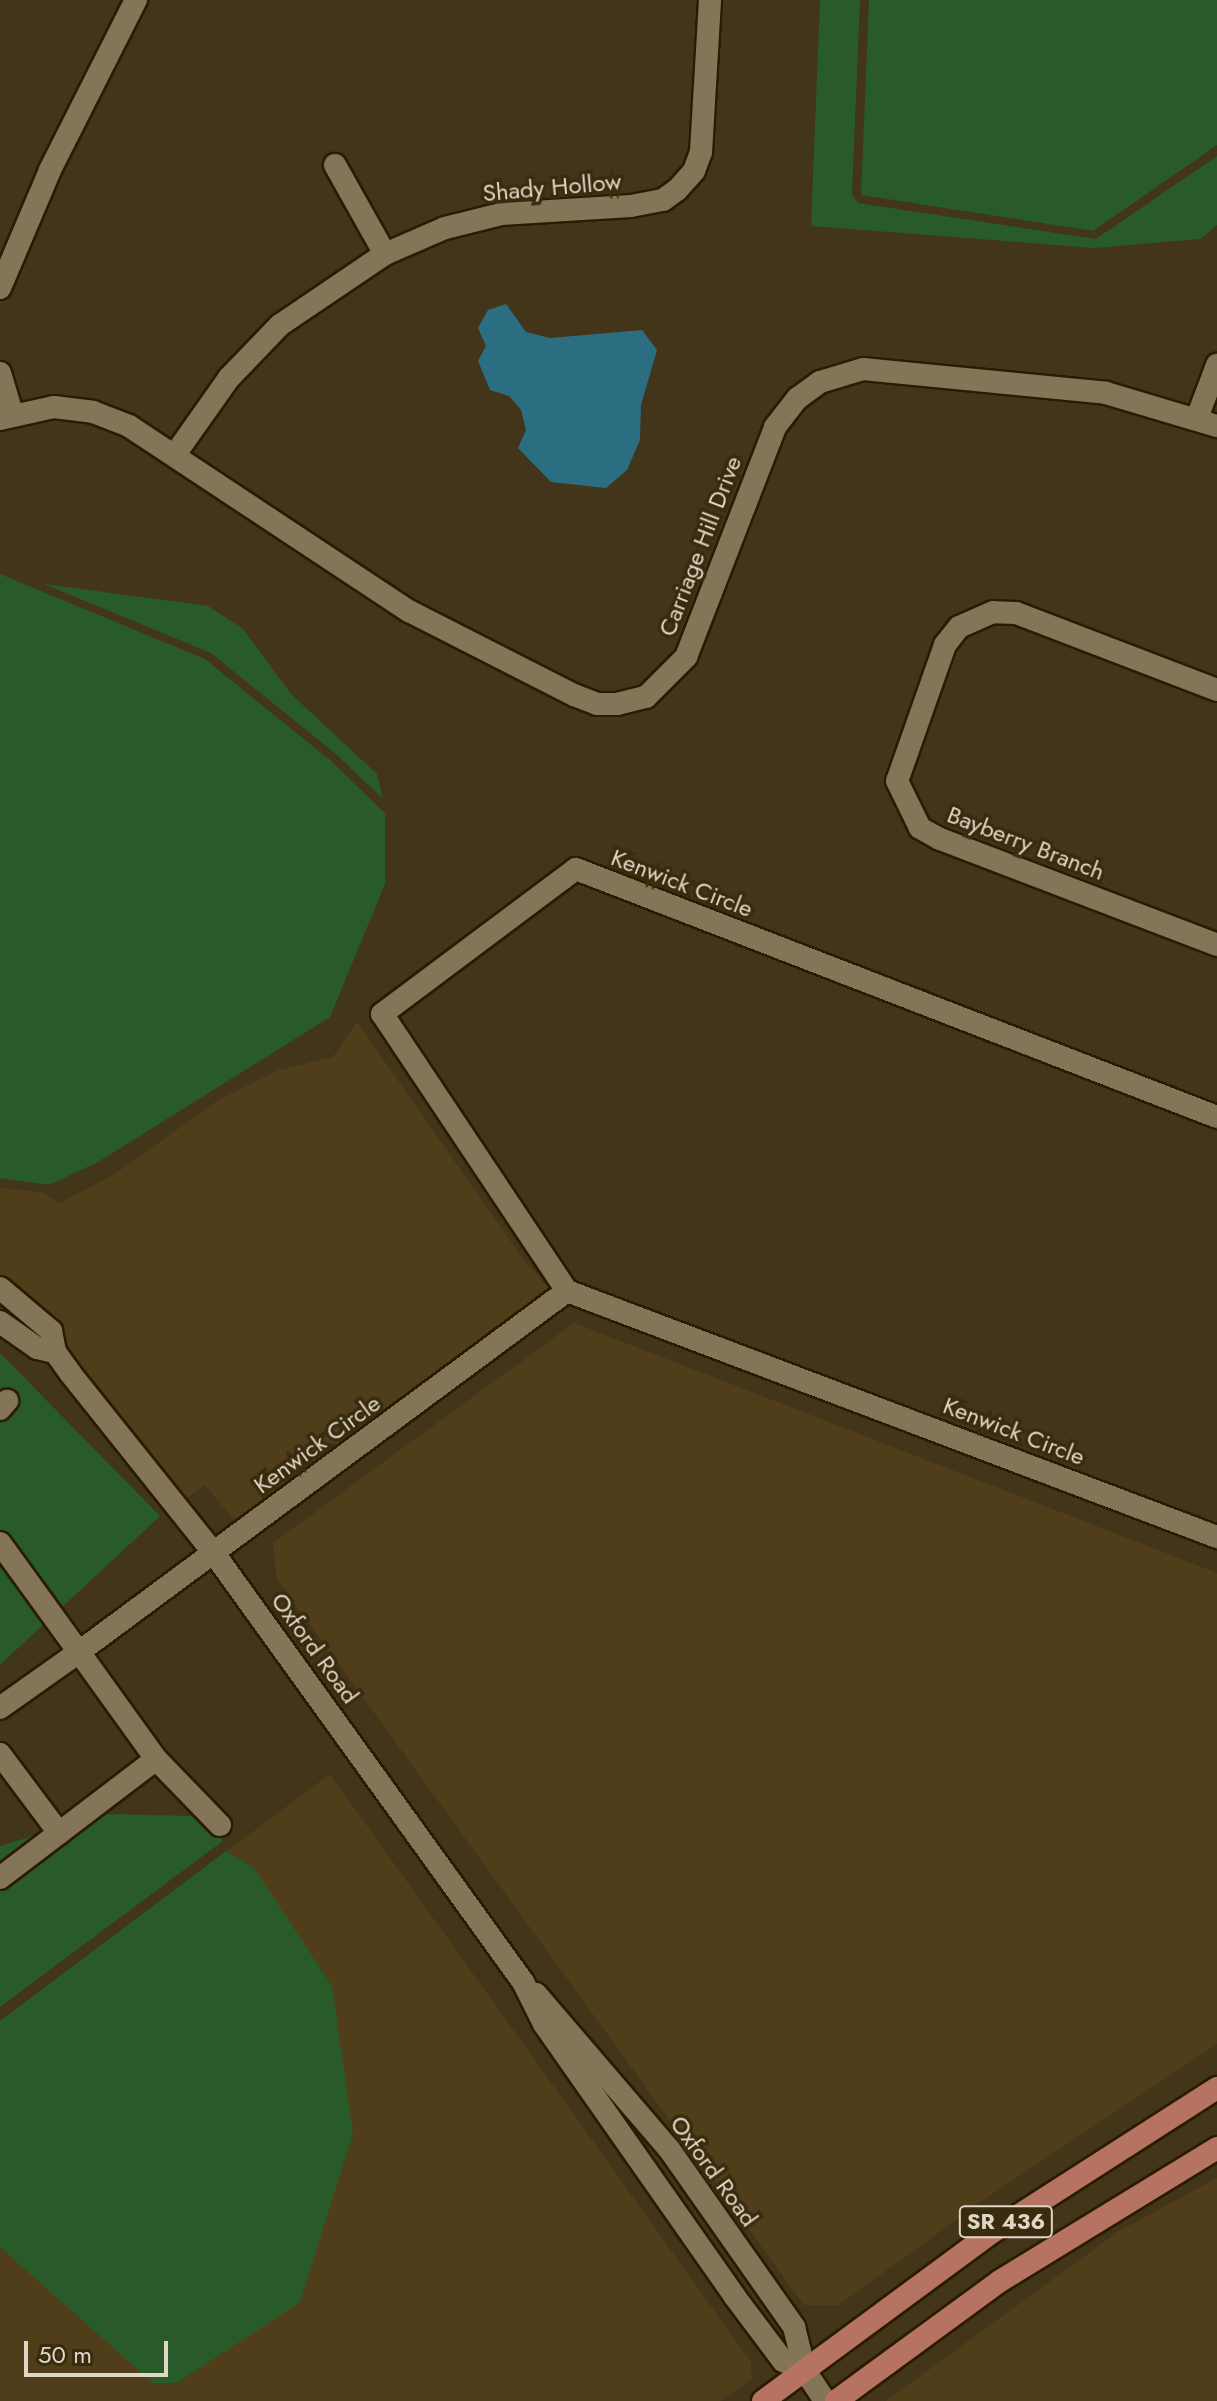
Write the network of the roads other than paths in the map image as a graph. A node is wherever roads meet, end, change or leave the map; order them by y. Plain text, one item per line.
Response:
1 (136, 0) edge
2 (710, 0) edge
3 (335, 165) dead end
4 (385, 254) junction
5 (0, 288) edge
6 (1217, 365) edge
7 (0, 373) edge
8 (6, 416) edge
9 (1207, 422) edge
10 (176, 453) junction
11 (1217, 690) edge
12 (1217, 945) edge
13 (1217, 1117) edge
14 (0, 1288) edge
15 (567, 1291) junction
16 (0, 1322) edge
17 (55, 1352) junction
18 (1217, 1537) edge
19 (0, 1543) edge
20 (213, 1552) junction
21 (79, 1652) junction
22 (0, 1708) edge
23 (0, 1754) edge
24 (156, 1759) junction
25 (220, 1825) dead end
26 (59, 1833) junction
27 (0, 1878) edge
28 (523, 1982) junction
29 (1217, 2088) edge
30 (1217, 2135) edge
31 (1210, 2151) edge
32 (805, 2371) junction
33 (763, 2401) edge
34 (825, 2401) edge
35 (836, 2401) edge

1 - 5 street
2 - 4 street, Shady Hollow
3 - 4 street
4 - 10 street, Shady Hollow
6 - 9 street
7 - 8 street
8 - 10 street, Carriage Hill Drive
9 - 10 street, Carriage Hill Drive
11 - 12 street, Bayberry Branch
13 - 15 street, Kenwick Circle
14 - 17 street, Oxford Road
15 - 18 street, Kenwick Circle
15 - 20 street, Kenwick Circle
16 - 17 street, Oxford Road
17 - 20 street, Oxford Road
19 - 21 street
20 - 21 street, Kenwick Circle
20 - 28 street, Oxford Road
21 - 22 street, Kenwick Circle
21 - 24 street
23 - 26 street
24 - 25 street
24 - 26 street
26 - 27 street
28 - 32 street, Oxford Road
28 - 32 street, Oxford Road
29 - 32 main road, SR 436
30 - 31 main road
31 - 35 main road, SR 436
32 - 33 main road, SR 436
32 - 34 street, Oxford Road

